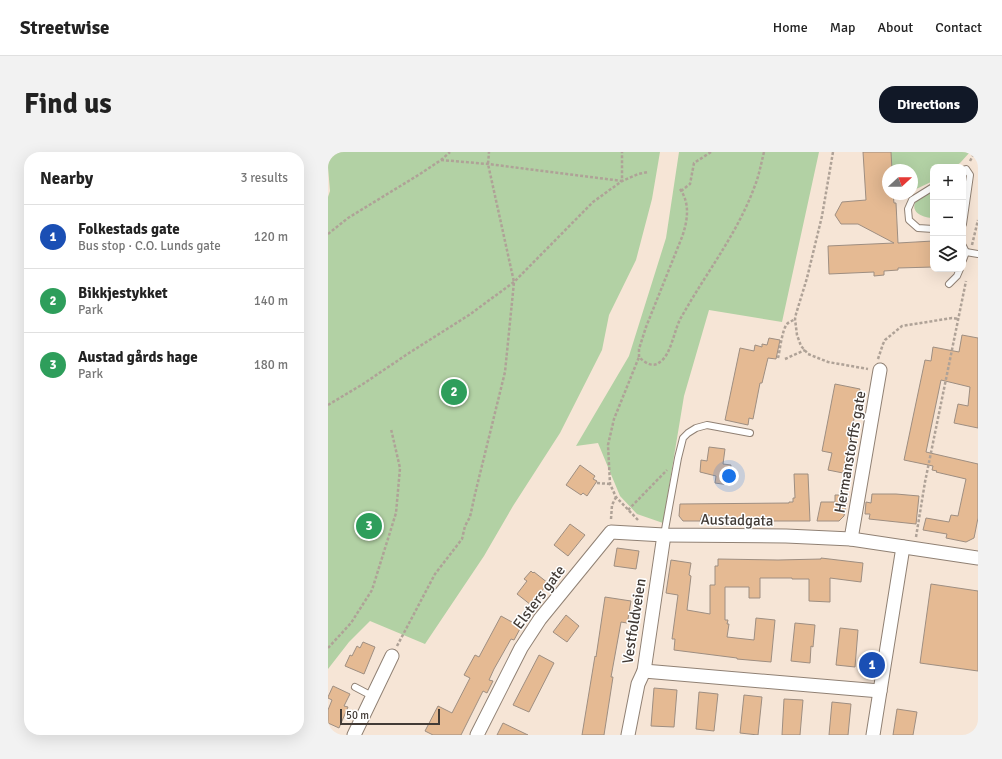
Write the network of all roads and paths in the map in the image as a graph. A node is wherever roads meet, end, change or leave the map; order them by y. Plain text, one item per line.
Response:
1 (450, 152) edge
2 (489, 152) edge
3 (622, 152) edge
4 (711, 152) edge
5 (764, 152) edge
6 (832, 152) edge
7 (441, 160) junction
8 (488, 164) junction
9 (966, 169) edge
10 (648, 172) dead end
11 (622, 180) junction
12 (930, 189) edge
13 (966, 203) edge
14 (930, 229) edge
15 (328, 234) edge
16 (966, 250) edge
17 (978, 254) edge
18 (959, 272) edge
19 (514, 282) junction
20 (949, 284) dead end
21 (795, 319) junction
22 (805, 350) junction
23 (639, 357) junction
24 (778, 358) dead end
25 (785, 359) dead end
26 (876, 368) junction
27 (328, 405) edge
28 (391, 429) dead end
29 (750, 433) dead end
30 (678, 458) junction
31 (597, 483) dead end
32 (610, 484) junction
33 (616, 497) junction
34 (628, 510) junction
35 (640, 522) dead end
36 (611, 532) junction
37 (664, 535) junction
38 (916, 538) dead end
39 (851, 539) junction
40 (902, 547) junction
41 (978, 558) edge
42 (328, 648) edge
43 (392, 656) joint
44 (644, 671) junction
45 (355, 687) dead end
46 (880, 691) junction
47 (372, 696) junction
48 (354, 735) edge
49 (477, 735) edge
50 (628, 735) edge
51 (873, 735) edge

1 - 7 path
2 - 8 path
3 - 11 path
4 - 23 path
5 - 23 path
6 - 21 path
7 - 8 path
7 - 15 path
8 - 11 path
8 - 19 path
9 - 13 lane
10 - 11 path
11 - 19 path
12 - 14 lane
16 - 17 lane
18 - 20 lane
19 - 27 path
19 - 43 path
21 - 22 path
21 - 24 path
22 - 25 path
22 - 26 path
23 - 32 path
26 - 38 path
26 - 39 street, Hermanstorffs gate
28 - 42 path
29 - 30 lane
30 - 34 path
30 - 37 lane
31 - 32 path
32 - 33 path
33 - 34 path
33 - 36 path
34 - 35 path
36 - 37 street
36 - 49 street, Elsters gate
37 - 39 street, Austadgata
37 - 44 street, Vestfoldveien
39 - 40 street, Austadgata
40 - 41 street, Austadgata
40 - 46 street
43 - 47 street
44 - 46 street
44 - 50 street, Vestfoldveien
45 - 47 lane
46 - 51 street
47 - 48 street

